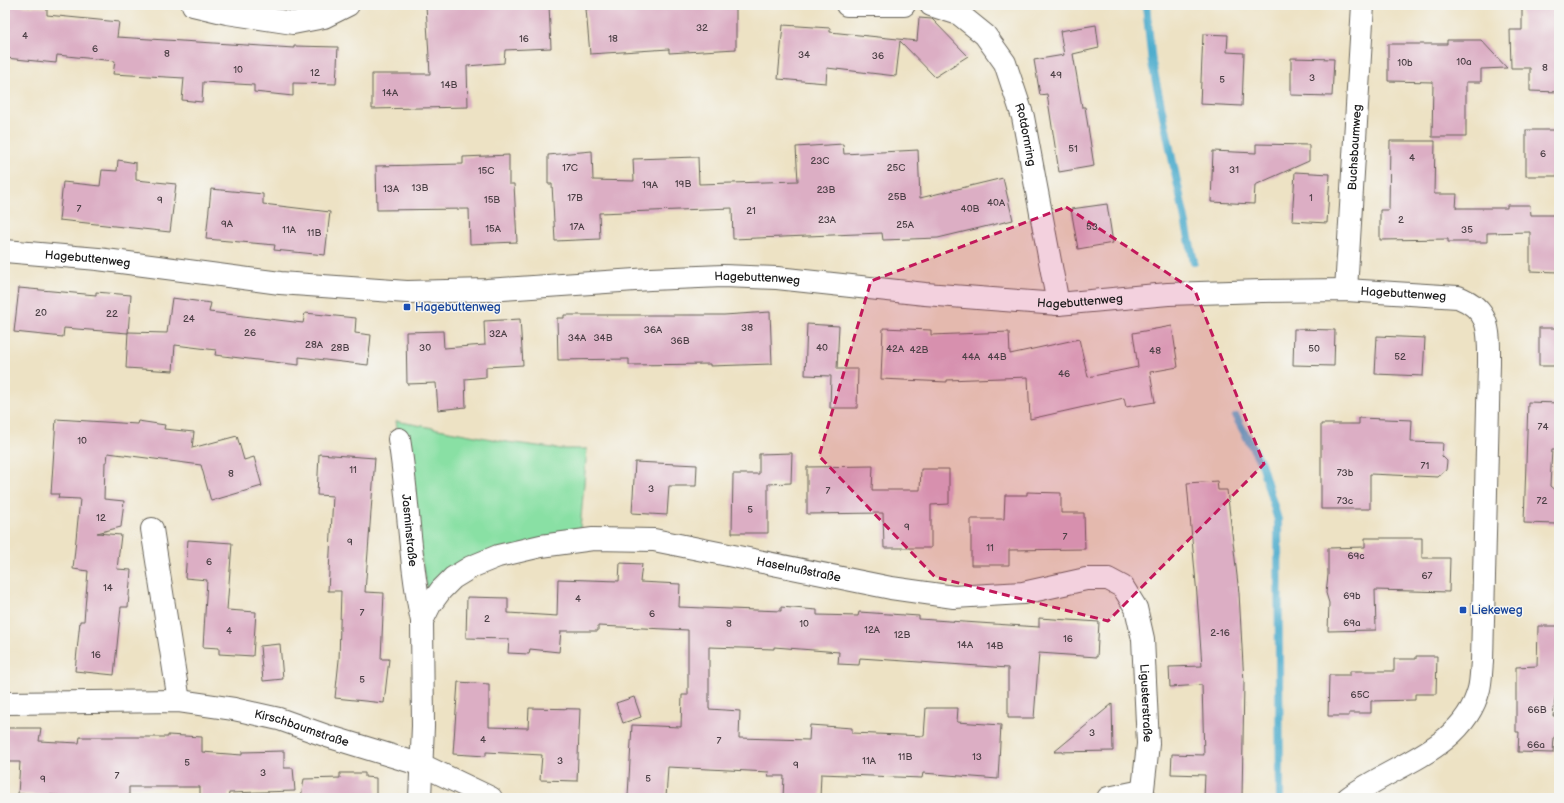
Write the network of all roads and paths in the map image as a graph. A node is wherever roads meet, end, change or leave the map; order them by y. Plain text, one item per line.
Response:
1 (193, 5) edge
2 (348, 5) edge
3 (847, 5) edge
4 (904, 5) edge
5 (931, 5) edge
6 (1363, 5) edge
7 (5, 251) edge
8 (1346, 290) junction
9 (1058, 304) junction
10 (399, 439) dead end
11 (152, 529) dead end
12 (453, 578) joint
13 (1136, 608) joint
14 (422, 621) junction
15 (179, 701) junction
16 (5, 703) edge
17 (422, 765) junction
18 (1142, 794) edge
19 (420, 798) edge
20 (492, 798) edge
21 (1108, 798) edge
22 (1348, 798) edge

1 - 2 street
3 - 4 street
5 - 9 street, Rotdornring
6 - 8 street, Buchsbaumweg
7 - 9 street, Hagebuttenweg
8 - 9 street, Hagebuttenweg
8 - 22 street, Hagebuttenweg
10 - 14 street, Jasminstraße
11 - 15 street
12 - 13 street, Haselnußstraße
12 - 14 street, Jasminstraße
13 - 18 street, Ligusterstraße
14 - 17 street, Jasminstraße
15 - 16 street, Kirschbaumstraße
15 - 17 street, Kirschbaumstraße
17 - 19 street, Jasminstraße
17 - 20 street, Kirschbaumstraße
18 - 21 street

